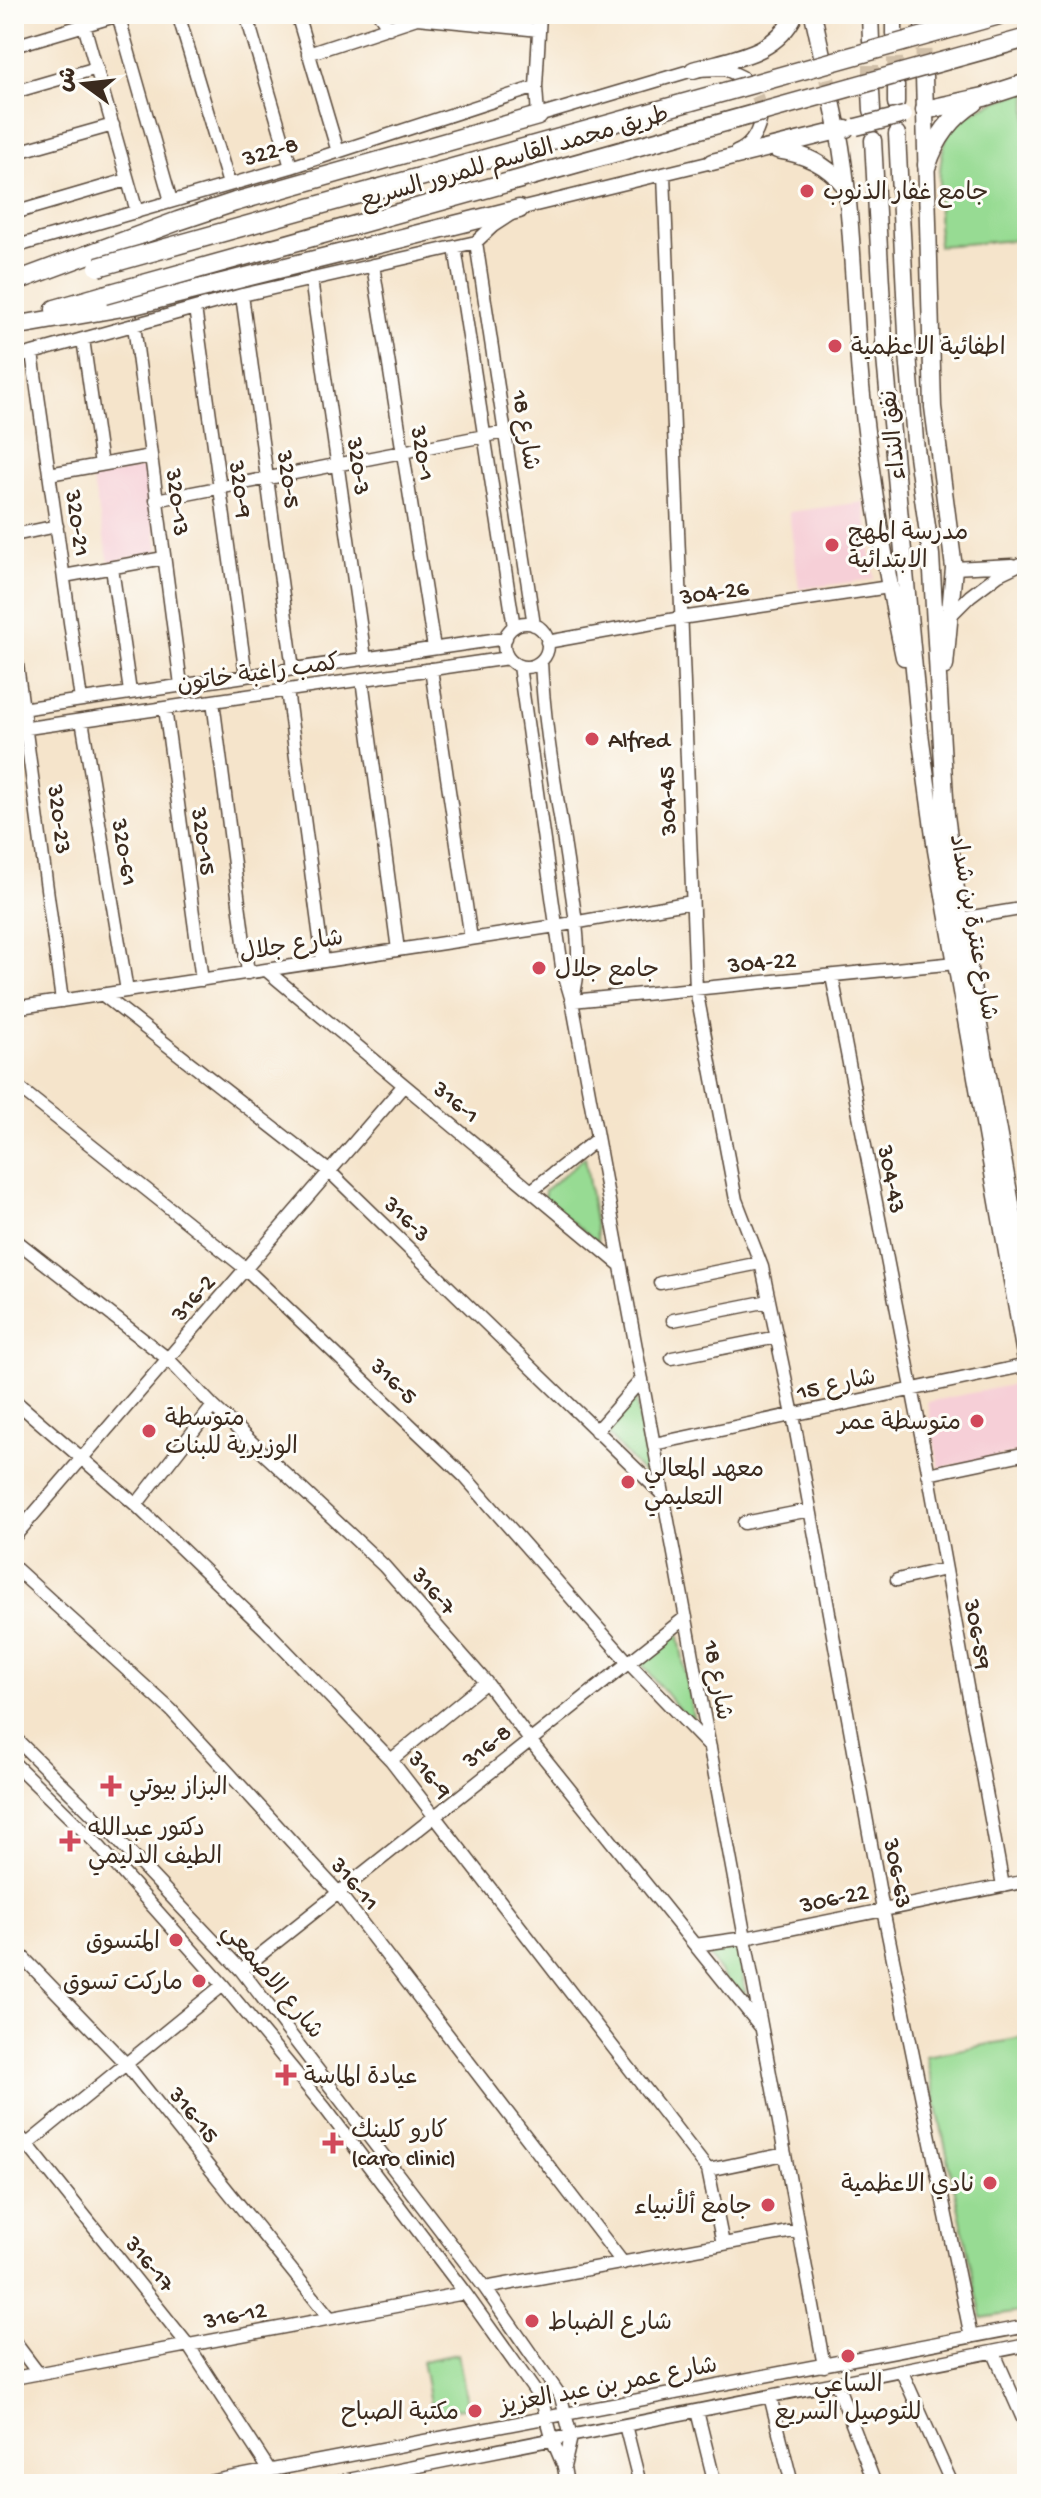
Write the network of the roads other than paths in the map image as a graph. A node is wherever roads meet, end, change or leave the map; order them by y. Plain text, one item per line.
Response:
1 (178, 14) edge
2 (246, 14) edge
3 (297, 14) edge
4 (379, 14) edge
5 (540, 14) edge
6 (795, 14) edge
7 (813, 14) edge
8 (870, 14) edge
9 (894, 14) edge
10 (1003, 14) edge
11 (120, 15) edge
12 (84, 25) junction
13 (389, 28) junction
14 (539, 30) junction
15 (894, 34) tunnel mouth
16 (1027, 38) edge
17 (871, 41) tunnel mouth
18 (14, 46) edge
19 (308, 54) junction
20 (822, 55) tunnel mouth
21 (97, 68) junction
22 (693, 70) junction
23 (924, 76) tunnel mouth
24 (742, 77) dead end
25 (1027, 83) edge
26 (896, 84) tunnel mouth
27 (536, 87) junction
28 (871, 91) tunnel mouth
29 (14, 92) edge
30 (984, 97) junction
31 (832, 101) tunnel mouth
32 (900, 109) junction
33 (872, 110) dead end
34 (925, 110) junction
35 (538, 116) junction
36 (760, 121) dead end
37 (113, 125) junction
38 (839, 131) junction
39 (897, 134) dead end
40 (873, 140) dead end
41 (763, 150) junction
42 (338, 152) junction
43 (14, 153) edge
44 (712, 162) junction
45 (927, 165) junction
46 (291, 167) junction
47 (664, 174) junction
48 (127, 180) junction
49 (229, 184) junction
50 (845, 186) junction
51 (171, 201) junction
52 (519, 209) junction
53 (137, 212) junction
54 (14, 213) edge
55 (476, 242) junction
56 (14, 247) edge
57 (455, 247) junction
58 (373, 265) junction
59 (311, 279) junction
60 (14, 282) edge
61 (14, 288) edge
62 (242, 295) junction
63 (195, 308) junction
64 (14, 323) edge
65 (134, 325) junction
66 (83, 339) junction
67 (32, 353) junction
68 (14, 358) edge
69 (505, 432) junction
70 (484, 436) junction
71 (402, 452) junction
72 (151, 456) junction
73 (101, 465) junction
74 (337, 465) junction
75 (49, 474) junction
76 (267, 478) junction
77 (220, 488) junction
78 (156, 500) junction
79 (57, 526) junction
80 (14, 535) edge
81 (164, 558) junction
82 (1023, 564) edge
83 (112, 568) junction
84 (954, 568) junction
85 (64, 576) junction
86 (889, 587) junction
87 (681, 618) junction
88 (948, 618) junction
89 (534, 625) junction
90 (510, 632) junction
91 (14, 642) edge
92 (547, 642) junction
93 (434, 648) junction
94 (365, 658) junction
95 (541, 661) junction
96 (513, 662) junction
97 (293, 669) junction
98 (431, 669) junction
99 (246, 676) junction
100 (362, 679) junction
101 (181, 685) junction
102 (287, 690) junction
103 (130, 692) junction
104 (81, 700) junction
105 (213, 701) junction
106 (165, 708) junction
107 (19, 709) edge
108 (82, 720) junction
109 (21, 729) edge
110 (939, 731) junction
111 (920, 733) junction
112 (692, 902) junction
113 (1027, 908) edge
114 (960, 919) junction
115 (575, 923) junction
116 (556, 926) junction
117 (471, 939) junction
118 (398, 950) junction
119 (323, 961) junction
120 (956, 963) junction
121 (266, 970) junction
122 (248, 973) junction
123 (832, 976) junction
124 (202, 980) junction
125 (696, 989) junction
126 (127, 991) junction
127 (103, 995) junction
128 (62, 1001) junction
129 (572, 1001) junction
130 (14, 1008) edge
131 (14, 1084) edge
132 (404, 1085) junction
133 (597, 1139) junction
134 (330, 1172) junction
135 (531, 1191) junction
136 (14, 1239) edge
137 (760, 1263) junction
138 (620, 1265) junction
139 (246, 1269) junction
140 (660, 1283) dead end
141 (1027, 1293) edge
142 (769, 1301) junction
143 (673, 1320) dead end
144 (777, 1337) junction
145 (672, 1358) dead end
146 (168, 1359) junction
147 (1027, 1365) edge
148 (642, 1379) junction
149 (912, 1389) junction
150 (14, 1400) edge
151 (213, 1406) junction
152 (793, 1415) junction
153 (596, 1431) junction
154 (654, 1444) junction
155 (1027, 1453) edge
156 (82, 1458) junction
157 (928, 1474) junction
158 (663, 1495) junction
159 (136, 1505) junction
160 (810, 1510) junction
161 (744, 1523) dead end
162 (14, 1537) edge
163 (14, 1567) edge
164 (945, 1569) junction
165 (897, 1580) dead end
166 (686, 1617) junction
167 (627, 1661) junction
168 (486, 1682) junction
169 (14, 1737) edge
170 (529, 1739) junction
171 (710, 1747) junction
172 (391, 1760) junction
173 (14, 1763) edge
174 (435, 1814) junction
175 (1027, 1881) edge
176 (1003, 1886) junction
177 (338, 1892) junction
178 (883, 1910) junction
179 (745, 1938) junction
180 (695, 1945) junction
181 (14, 1948) edge
182 (241, 1970) junction
183 (223, 1985) junction
184 (762, 2029) junction
185 (126, 2064) junction
186 (14, 2131) edge
187 (27, 2144) junction
188 (785, 2154) junction
189 (14, 2155) edge
190 (708, 2170) junction
191 (799, 2230) junction
192 (723, 2244) junction
193 (623, 2263) junction
194 (485, 2288) junction
195 (465, 2293) junction
196 (330, 2318) junction
197 (1027, 2326) edge
198 (971, 2337) junction
199 (14, 2341) edge
200 (188, 2345) junction
201 (1027, 2345) edge
202 (994, 2353) junction
203 (824, 2366) junction
204 (902, 2372) junction
205 (38, 2373) junction
206 (14, 2378) edge
207 (837, 2384) junction
208 (770, 2396) junction
209 (697, 2411) junction
210 (566, 2414) junction
211 (548, 2418) junction
212 (625, 2425) junction
213 (1027, 2428) edge
214 (571, 2437) junction
215 (553, 2441) junction
216 (564, 2467) junction
217 (270, 2471) junction
218 (198, 2484) edge
219 (328, 2484) edge
220 (567, 2484) edge
221 (640, 2484) edge
222 (715, 2484) edge
223 (792, 2484) edge
224 (875, 2484) edge
225 (952, 2484) edge

1 - 49 street
2 - 46 street
3 - 19 street
4 - 13 street
5 - 14 street
6 - 22 main road
7 - 20 main road
8 - 17 main road
9 - 15 main road
10 - 61 highway, طريق محمد القاسم للمرور السريع, bridge
11 - 12 street
11 - 51 street
12 - 18 street
12 - 21 street
13 - 14 street
13 - 19 street
14 - 27 street
16 - 64 highway, طريق محمد القاسم للمرور السريع, bridge
19 - 42 street
21 - 29 street
21 - 37 street
22 - 24 street
22 - 35 street
23 - 34 main road
25 - 30 highway
26 - 32 main road
27 - 35 street
27 - 42 street, 322-8
28 - 33 main road
30 - 34 highway
30 - 45 highway
31 - 38 main road
32 - 34 main road
32 - 38 main road, bridge
34 - 45 main road
35 - 60 highway
36 - 44 street
37 - 43 street
37 - 48 street
38 - 41 main road
38 - 50 main road
39 - 110 main road, نفق النداء
40 - 111 main road, نفق النداء
41 - 44 main road
41 - 50 main road
42 - 46 street, 322-8
44 - 47 street
45 - 84 main road
46 - 49 street, 322-8
47 - 52 street
47 - 87 street, 304-45
48 - 53 street
48 - 54 street
49 - 51 street, 322-8
50 - 86 main road
51 - 53 street, 322-8
52 - 55 street
52 - 64 highway
53 - 56 street, 322-8
55 - 57 street
55 - 69 street, شارع 18
57 - 58 street
57 - 70 street, شارع 18
58 - 59 street
58 - 71 street, 320-1
59 - 62 street
59 - 74 street, 320-3
62 - 63 street
62 - 76 street, 320-5
63 - 65 street
63 - 77 street, 320-9
65 - 66 street
65 - 72 street, 320-13
66 - 67 street
66 - 73 street
67 - 68 street
67 - 75 street, 320-21
69 - 70 street
69 - 89 street, شارع 18
70 - 71 street
70 - 90 street, شارع 18
71 - 74 street
71 - 93 street, 320-1
72 - 73 street
72 - 78 street, 320-13
73 - 75 street
74 - 76 street
74 - 94 street, 320-3
75 - 79 street, 320-21
76 - 77 street
76 - 97 street, 320-5
77 - 78 street
77 - 99 street, 320-9
78 - 81 street, 320-13
79 - 80 street
79 - 85 street, 320-21
81 - 83 street
81 - 101 street, 320-13
82 - 84 street
82 - 88 street
83 - 85 street
83 - 103 street
84 - 88 main road
85 - 104 street, 320-21
86 - 87 street, 304-26
86 - 111 main road
87 - 92 street, 304-26
87 - 112 street, 304-45
88 - 110 main road
89 - 90 street
89 - 92 street
90 - 93 street, كمب راغبة خاتون
90 - 96 street
91 - 107 street, 320-23
92 - 95 street
93 - 94 street, كمب راغبة خاتون
94 - 97 street, كمب راغبة خاتون
95 - 96 street
95 - 115 street, شارع 18
96 - 98 street, كمب راغبة خاتون
96 - 116 street, شارع 18
97 - 99 street, كمب راغبة خاتون
98 - 100 street, كمب راغبة خاتون
98 - 117 street
99 - 101 street, كمب راغبة خاتون
100 - 102 street, كمب راغبة خاتون
100 - 118 street
101 - 103 street, كمب راغبة خاتون
102 - 105 street, كمب راغبة خاتون
102 - 119 street
103 - 104 street, كمب راغبة خاتون
104 - 107 street, كمب راغبة خاتون
105 - 106 street, كمب راغبة خاتون
105 - 122 street
106 - 108 street, كمب راغبة خاتون
106 - 124 street, 320-15
107 - 109 street, 320-23
108 - 109 street, كمب راغبة خاتون
108 - 126 street, 320-61
109 - 128 street, 320-23
110 - 114 main road, شارع عنترة بن شداد
111 - 120 main road, شارع عنترة بن شداد
112 - 115 street, شارع جلال
112 - 125 street, 304-45
113 - 114 street
114 - 141 main road, شارع عنترة بن شداد
115 - 116 street, شارع جلال
115 - 129 street, شارع 18
116 - 117 street, شارع جلال
116 - 129 street, شارع 18
117 - 118 street, شارع جلال
118 - 119 street, شارع جلال
119 - 121 street, شارع جلال
120 - 123 street, 304-22
120 - 147 main road, شارع عنترة بن شداد
121 - 122 street, شارع جلال
121 - 132 street, 316-1
122 - 124 street, شارع جلال
123 - 125 street, 304-22
123 - 149 street, 304-43
124 - 126 street, شارع جلال
125 - 129 street, 304-22
125 - 137 street, 304-45
126 - 127 street, شارع جلال
127 - 128 street, شارع جلال
127 - 134 street, 316-3
128 - 130 street, شارع جلال
129 - 133 street, شارع 18
131 - 139 street, 316-5
132 - 134 street, 316-2
132 - 135 street, 316-1
133 - 135 street
133 - 138 street, شارع 18
134 - 139 street, 316-2
134 - 153 street, 316-3
135 - 138 street, 316-1
136 - 146 street, 316-7
137 - 140 street
137 - 142 street, 304-45
138 - 148 street, شارع 18
139 - 146 street, 316-2
139 - 167 street, 316-5
142 - 143 street
142 - 144 street, 304-45
144 - 145 street
144 - 152 street, 304-45
146 - 151 street, 316-7
146 - 156 street, 316-2
147 - 149 street, شارع 15
148 - 153 street
148 - 154 street, شارع 18
149 - 152 street, شارع 15
149 - 157 street, 306-59
150 - 156 street, 316-9
151 - 159 street
151 - 168 street, 316-7
152 - 154 street, شارع 15
152 - 160 street, 306-63
153 - 158 street, 316-3
154 - 158 street, شارع 18
155 - 157 street
156 - 159 street, 316-9
156 - 162 street, 316-2
157 - 164 street, 306-59
158 - 166 street, شارع 18
159 - 172 street, 316-9
160 - 161 street
160 - 178 street, 306-63
163 - 177 street, 316-11
164 - 165 street
164 - 176 street, 306-59
166 - 167 street, 316-8
166 - 171 street, شارع 18
167 - 170 street, 316-8
167 - 171 street, 316-5
168 - 170 street, 316-7
168 - 172 street
169 - 182 street, شارع الاصمعي
170 - 174 street, 316-8
170 - 180 street, 316-7
171 - 179 street, شارع 18
172 - 174 street, 316-9
173 - 183 street, شارع الاصمعي
174 - 177 street, 316-8
174 - 190 street, 316-9
175 - 176 street, 306-22
176 - 178 street, 306-22
177 - 182 street, 316-8
177 - 193 street, 316-11
178 - 179 street, 306-22
178 - 198 street, 306-63
179 - 180 street, 306-22
179 - 184 street, شارع 18
180 - 184 street, 316-7
181 - 185 street, 316-15
182 - 194 street, شارع الاصمعي
183 - 185 street
183 - 195 street, شارع الاصمعي
184 - 188 street, شارع 18
185 - 187 street
185 - 196 street, 316-15
186 - 187 street, 316-17
187 - 189 street
187 - 200 street, 316-17
188 - 190 street
188 - 191 street, شارع 18
190 - 192 street, 316-9
191 - 192 street
191 - 203 street, شارع 18
192 - 193 street
193 - 194 street
194 - 210 street, شارع الاصمعي
195 - 196 street, 316-12
195 - 211 street, شارع الاصمعي
196 - 200 street, 316-12
197 - 198 street, شارع عمر بن عبد العزيز
198 - 203 street, شارع عمر بن عبد العزيز
199 - 205 street
200 - 205 street, 316-12
200 - 217 street, 316-17
201 - 202 street, شارع عمر بن عبد العزيز
202 - 204 street, شارع عمر بن عبد العزيز
202 - 213 street
203 - 210 street, شارع عمر بن عبد العزيز
204 - 207 street, شارع عمر بن عبد العزيز
204 - 225 street
205 - 206 street, 316-12
207 - 208 street, شارع عمر بن عبد العزيز
207 - 224 street
208 - 209 street, شارع عمر بن عبد العزيز
208 - 223 street
209 - 212 street, شارع عمر بن عبد العزيز
209 - 222 street
210 - 211 street, شارع عمر بن عبد العزيز
210 - 214 street, شارع الاصمعي
211 - 215 street, شارع الاصمعي
211 - 217 street, شارع عمر بن عبد العزيز
212 - 214 street, شارع عمر بن عبد العزيز
212 - 221 street
214 - 215 street, شارع عمر بن عبد العزيز
214 - 216 street
215 - 216 street, شارع الاصمعي
215 - 219 street, شارع عمر بن عبد العزيز
216 - 220 street
217 - 218 street, شارع عمر بن عبد العزيز

